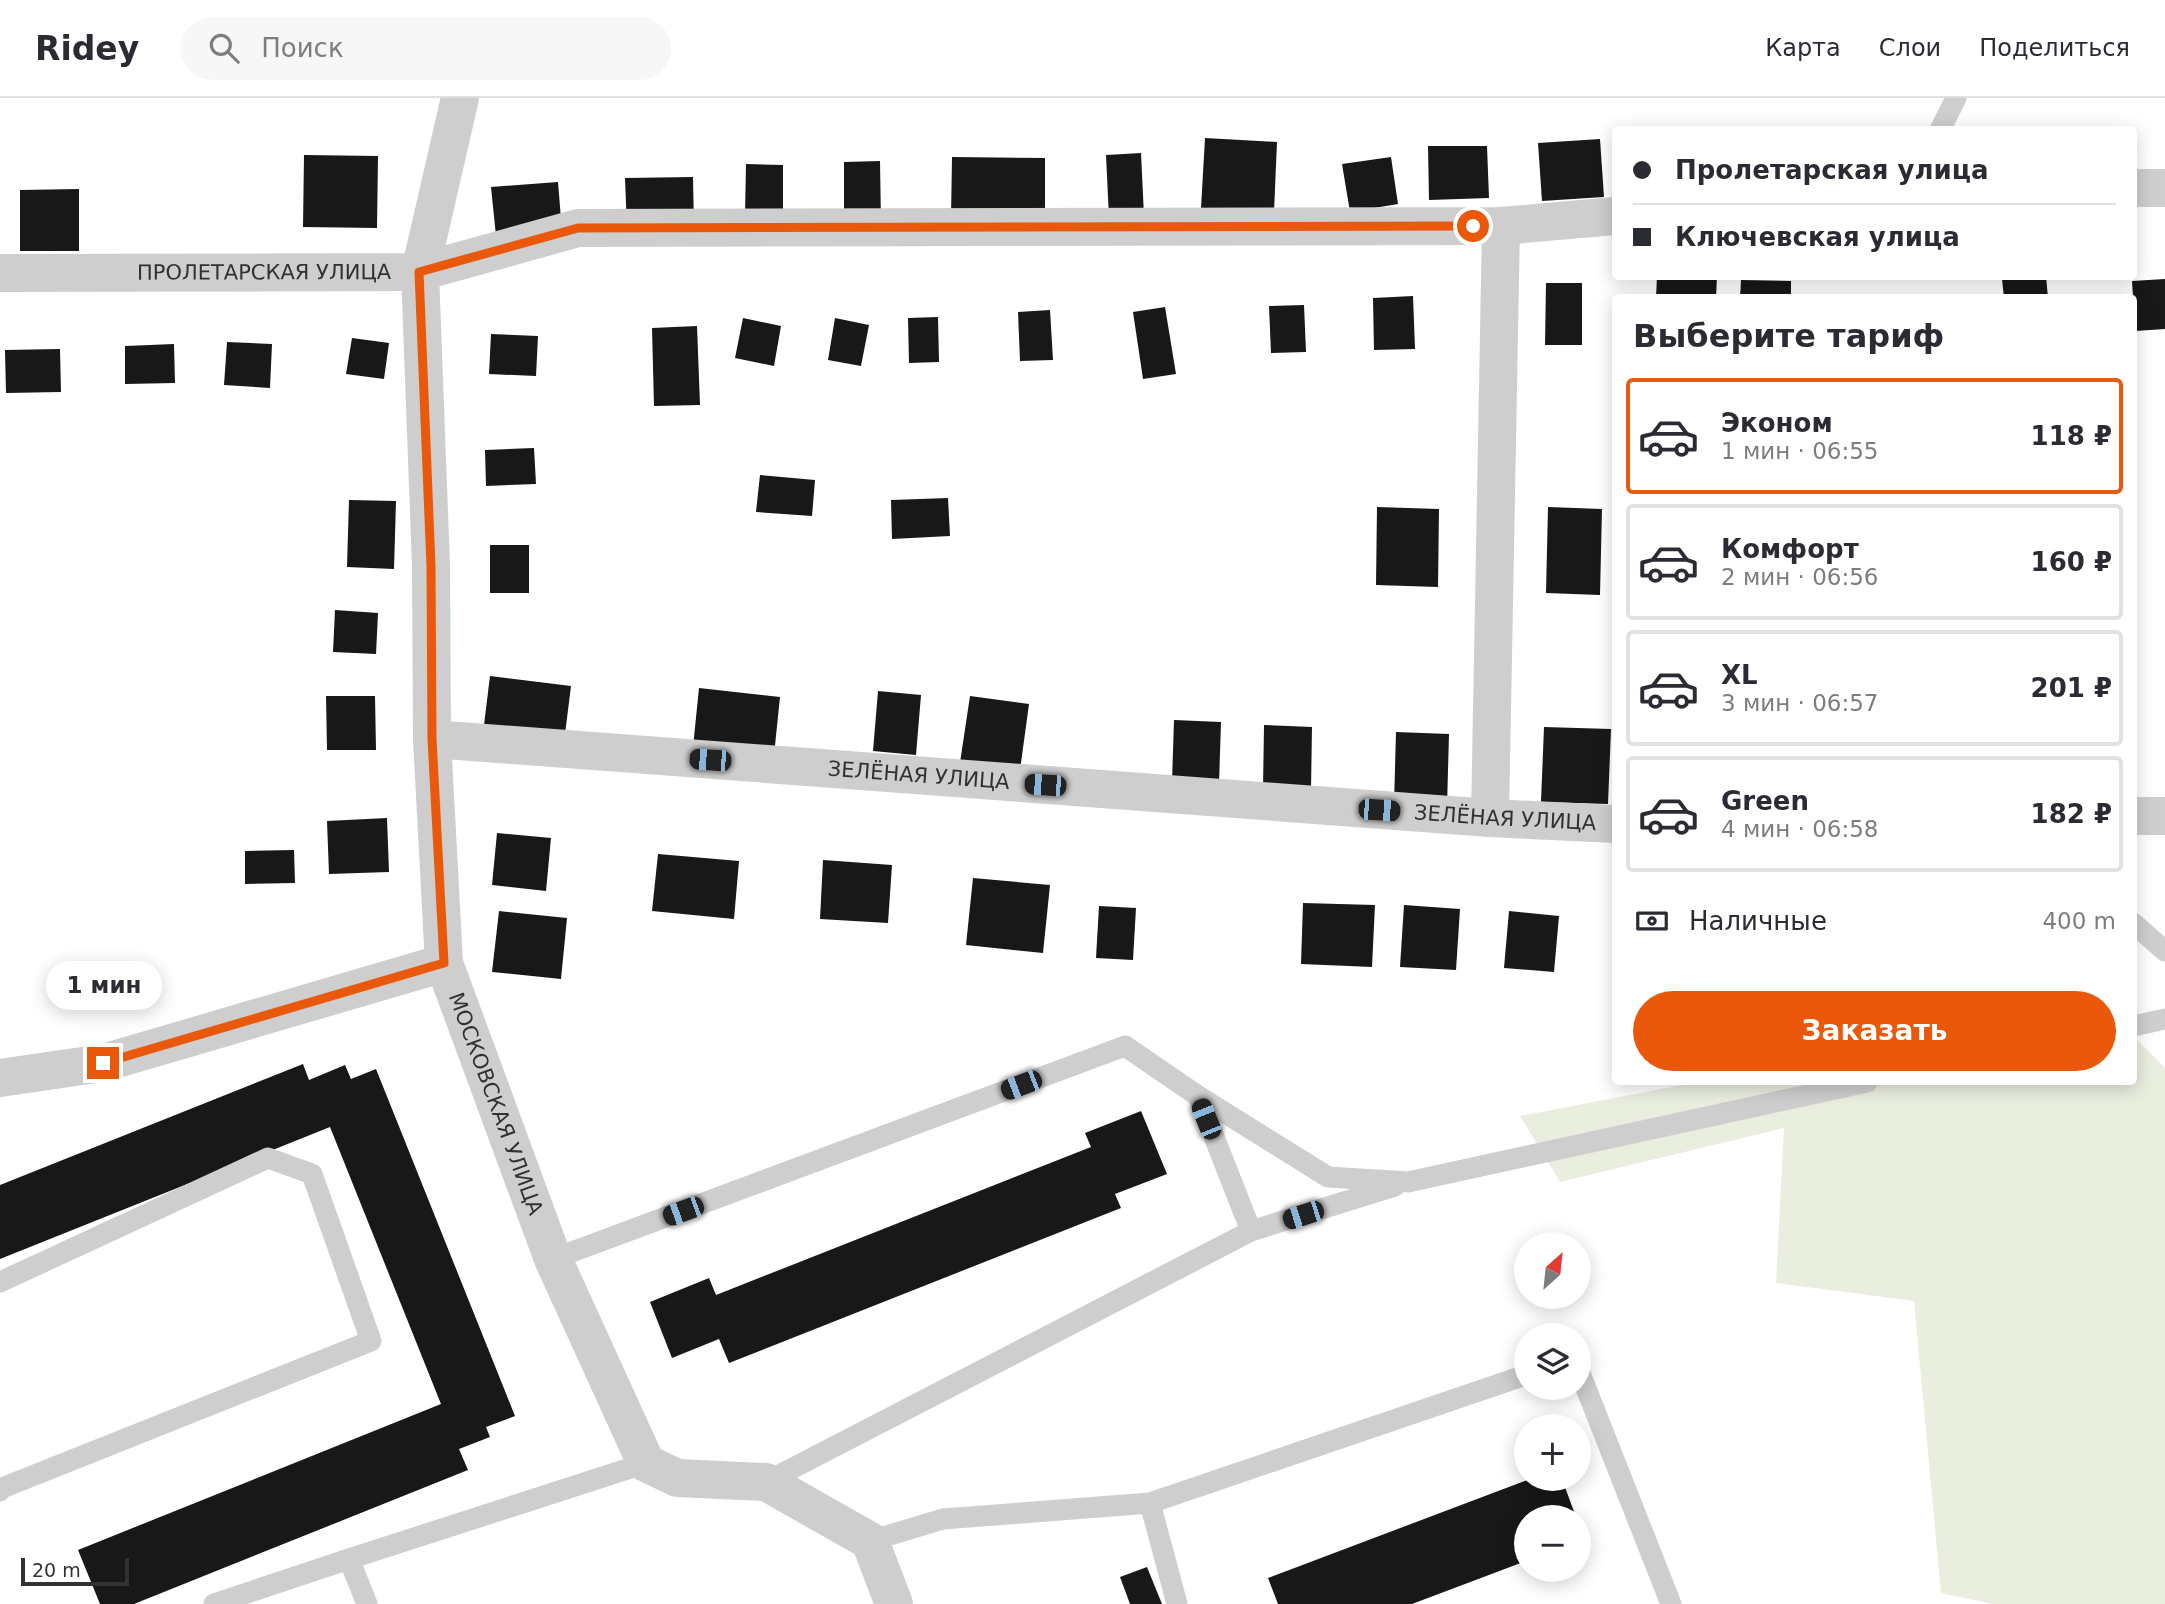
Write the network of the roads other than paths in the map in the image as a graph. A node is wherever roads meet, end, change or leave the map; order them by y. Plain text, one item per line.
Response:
1 (460, 98) edge
2 (1956, 98) edge
3 (1942, 126) edge
4 (2137, 188) edge
5 (2165, 188) edge
6 (1612, 216) edge
7 (1501, 226) junction
8 (419, 272) junction
9 (0, 273) edge
10 (432, 739) junction
11 (2137, 816) edge
12 (2165, 816) edge
13 (1490, 818) junction
14 (1612, 824) edge
15 (2137, 926) edge
16 (2165, 951) edge
17 (444, 963) junction
18 (2165, 1019) edge
19 (2137, 1025) edge
20 (0, 1078) edge
21 (1853, 1085) edge
22 (1198, 1096) junction
23 (1408, 1182) junction
24 (1251, 1231) junction
25 (553, 1259) junction
26 (0, 1282) edge
27 (1514, 1379) edge
28 (1591, 1400) edge
29 (646, 1462) junction
30 (766, 1482) junction
31 (1, 1488) edge
32 (1150, 1503) junction
33 (870, 1541) junction
34 (349, 1559) junction
35 (214, 1604) edge
36 (367, 1604) edge
37 (894, 1604) edge
38 (1178, 1604) edge
39 (1671, 1604) edge

1 - 8 street, МОСКОВСКАЯ УЛИЦА
2 - 3 lane
4 - 5 street
6 - 7 street, ПРОЛЕТАРСКАЯ УЛИЦА
7 - 8 street, ПРОЛЕТАРСКАЯ УЛИЦА
7 - 13 street
8 - 9 street, ПРОЛЕТАРСКАЯ УЛИЦА
8 - 10 street, МОСКОВСКАЯ УЛИЦА
10 - 13 street, ЗЕЛЁНАЯ УЛИЦА
10 - 17 street, МОСКОВСКАЯ УЛИЦА
11 - 12 street
13 - 14 street, ЗЕЛЁНАЯ УЛИЦА
15 - 16 lane
17 - 20 street
17 - 25 street, МОСКОВСКАЯ УЛИЦА
18 - 19 lane
21 - 23 lane
22 - 23 lane
22 - 24 lane
22 - 25 lane
23 - 24 lane
24 - 30 lane
25 - 29 street, МОСКОВСКАЯ УЛИЦА
26 - 31 lane
27 - 32 lane
28 - 39 lane
29 - 30 street
29 - 34 lane
30 - 33 street
32 - 33 lane
32 - 38 lane
33 - 37 street
34 - 35 lane
34 - 36 lane

